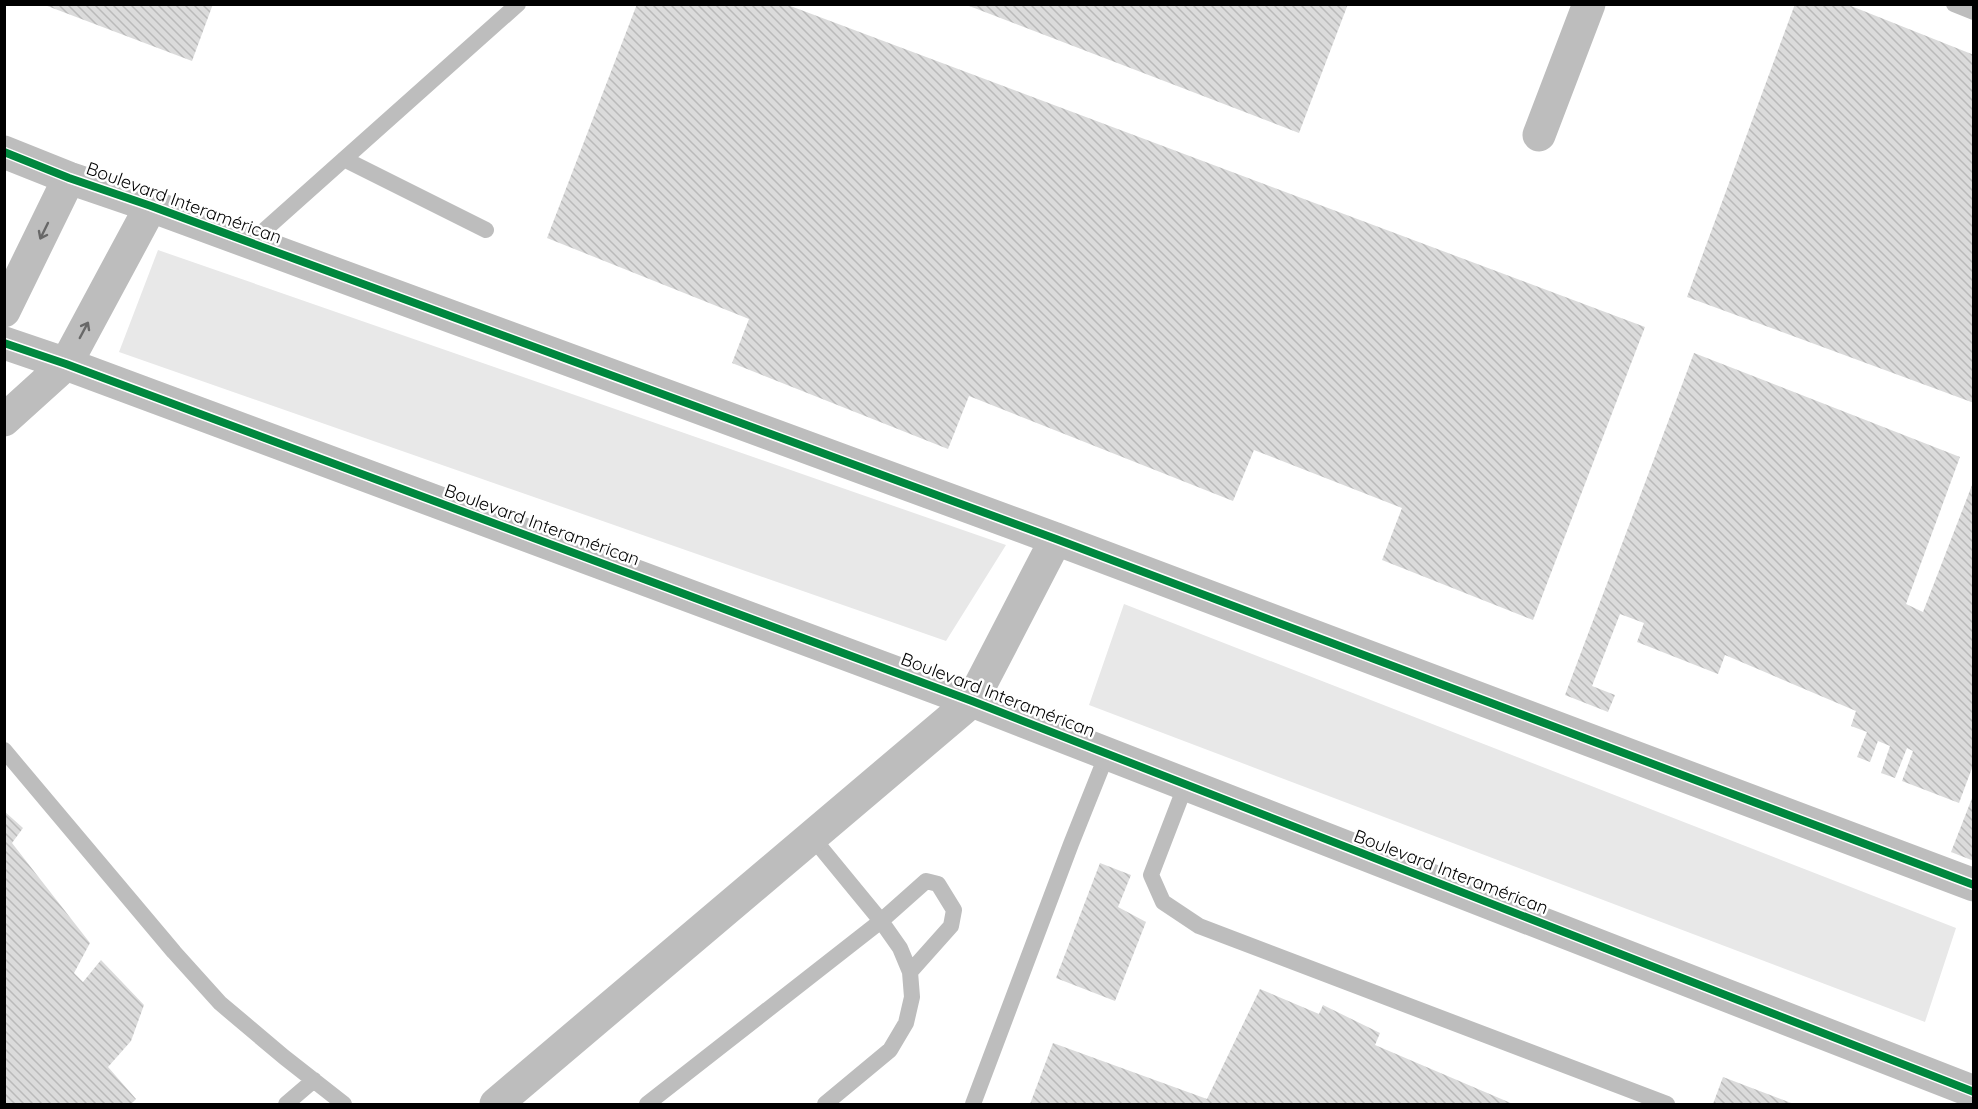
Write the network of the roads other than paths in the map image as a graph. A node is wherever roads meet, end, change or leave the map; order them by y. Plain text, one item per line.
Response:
1 (518, 4) edge
2 (1589, 4) edge
3 (1954, 4) edge
4 (1974, 12) edge
5 (1539, 135) dead end
6 (4, 152) edge
7 (344, 159) junction
8 (69, 178) junction
9 (151, 206) junction
10 (486, 230) dead end
11 (250, 243) junction
12 (4, 310) edge
13 (4, 343) edge
14 (66, 364) junction
15 (4, 420) edge
16 (1056, 539) junction
17 (972, 701) junction
18 (4, 750) edge
19 (1107, 754) junction
20 (1186, 784) junction
21 (812, 837) junction
22 (1974, 885) edge
23 (881, 921) junction
24 (910, 972) junction
25 (314, 1080) junction
26 (1971, 1085) edge
27 (286, 1104) edge
28 (344, 1104) edge
29 (496, 1104) edge
30 (647, 1104) edge
31 (825, 1104) edge
32 (974, 1104) edge
33 (1667, 1104) edge

1 - 7 lane
2 - 5 street
3 - 4 lane
6 - 8 street, Boulevard Interamérican
7 - 10 lane
7 - 11 lane
8 - 9 street, Boulevard Interamérican
8 -> 12 street
9 - 11 street, Boulevard Interamérican
14 -> 9 street
11 - 16 street, Boulevard Interamérican
13 - 14 street, Boulevard Interamérican
14 - 15 street
14 - 17 street, Boulevard Interamérican
16 - 17 street
16 - 22 street, Boulevard Interamérican
17 - 19 street, Boulevard Interamérican
17 - 21 street
18 - 25 lane
19 - 20 street, Boulevard Interamérican
19 - 32 lane
20 - 26 street, Boulevard Interamérican
20 - 33 lane
21 - 23 lane
21 - 29 street
23 - 24 lane
23 - 24 lane
23 - 30 lane
24 - 31 lane
25 - 27 lane
25 - 28 lane

